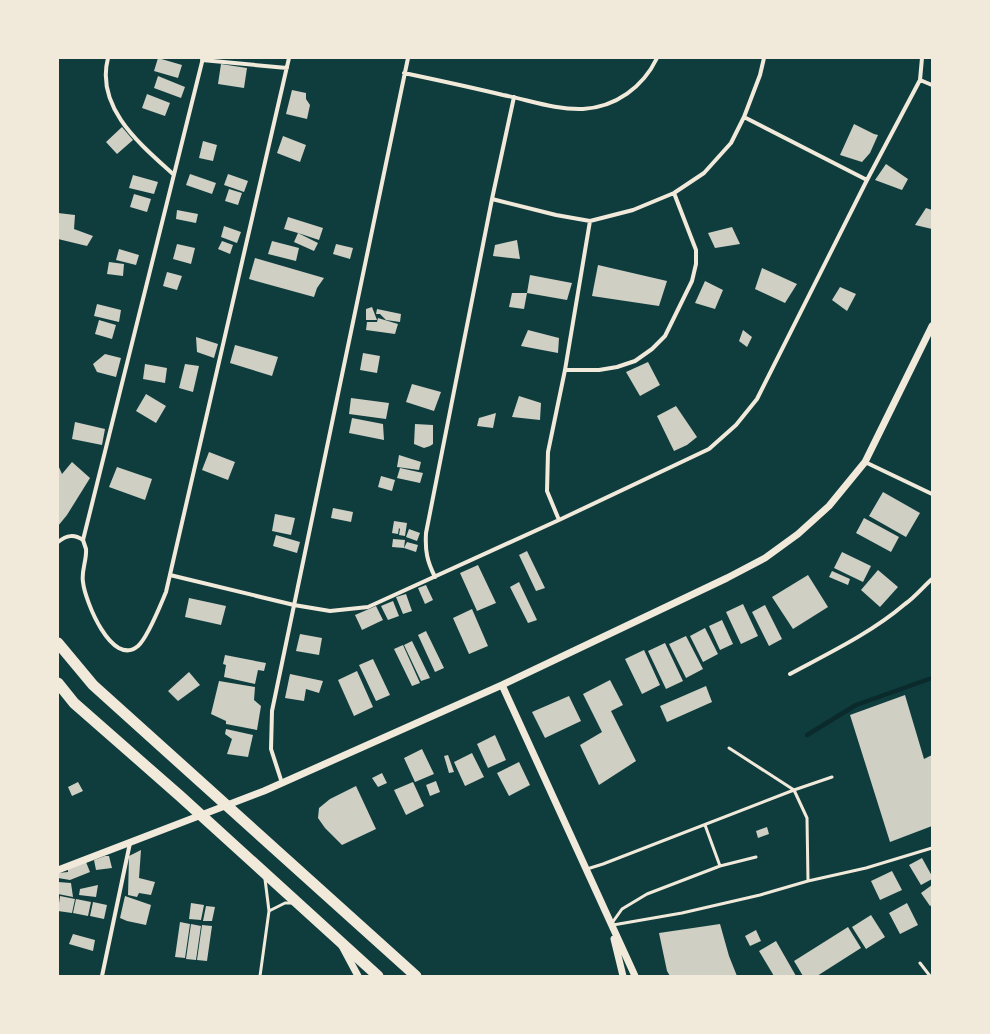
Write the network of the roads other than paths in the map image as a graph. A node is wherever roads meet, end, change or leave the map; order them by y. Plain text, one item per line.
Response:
1 (108, 58) edge
2 (289, 58) edge
3 (408, 58) edge
4 (657, 58) edge
5 (764, 58) edge
6 (922, 58) edge
7 (203, 59) edge
8 (287, 68) junction
9 (404, 73) junction
10 (920, 80) junction
11 (932, 85) edge
12 (514, 97) junction
13 (744, 117) junction
14 (173, 174) junction
15 (867, 180) junction
16 (674, 193) junction
17 (492, 199) junction
18 (590, 221) junction
19 (932, 326) edge
20 (565, 370) junction
21 (865, 462) junction
22 (932, 494) edge
23 (559, 520) junction
24 (83, 540) junction
25 (58, 542) edge
26 (170, 575) junction
27 (435, 577) junction
28 (932, 579) edge
29 (294, 606) junction
30 (58, 644) edge
31 (790, 674) dead end
32 (58, 683) edge
33 (502, 685) junction
34 (729, 748) dead end
35 (832, 778) dead end
36 (282, 783) junction
37 (794, 790) junction
38 (704, 825) junction
39 (130, 843) junction
40 (932, 848) edge
41 (756, 857) dead end
42 (720, 866) junction
43 (586, 869) junction
44 (58, 870) edge
45 (265, 872) junction
46 (808, 881) junction
47 (298, 903) junction
48 (269, 911) junction
49 (611, 925) junction
50 (337, 938) junction
51 (920, 964) dead end
52 (102, 976) edge
53 (260, 976) edge
54 (358, 976) edge
55 (378, 976) edge
56 (416, 976) edge
57 (623, 976) edge
58 (635, 976) edge
59 (930, 976) edge

1 - 14 street
2 - 8 street
3 - 9 street
4 - 12 street
5 - 13 street
6 - 10 street
7 - 8 street
7 - 14 street
8 - 26 street
9 - 12 street
9 - 29 street
10 - 11 street
10 - 15 street
12 - 17 street
13 - 15 street
13 - 16 street
14 - 24 street
15 - 23 street
16 - 18 street
16 - 20 street
17 - 18 street
17 - 27 street
18 - 20 street
19 - 21 street
20 - 23 street
21 - 22 street
21 - 33 street
23 - 27 street
24 - 25 street
24 - 26 street
26 - 29 street
27 - 29 street
28 - 31 street
29 - 36 street
30 - 56 highway
32 - 45 highway
33 - 36 street
33 - 43 street
34 - 37 lane
35 - 37 lane
36 - 39 street
37 - 38 lane
37 - 46 lane
38 - 42 lane
38 - 43 lane
39 - 44 street
39 - 52 street
40 - 46 lane
41 - 42 lane
42 - 49 lane
43 - 49 street
45 - 47 highway
45 - 48 lane
46 - 49 lane
47 - 48 lane
47 - 50 highway
48 - 53 lane
49 - 57 street
49 - 58 street
50 - 54 street
50 - 55 highway
51 - 59 lane

